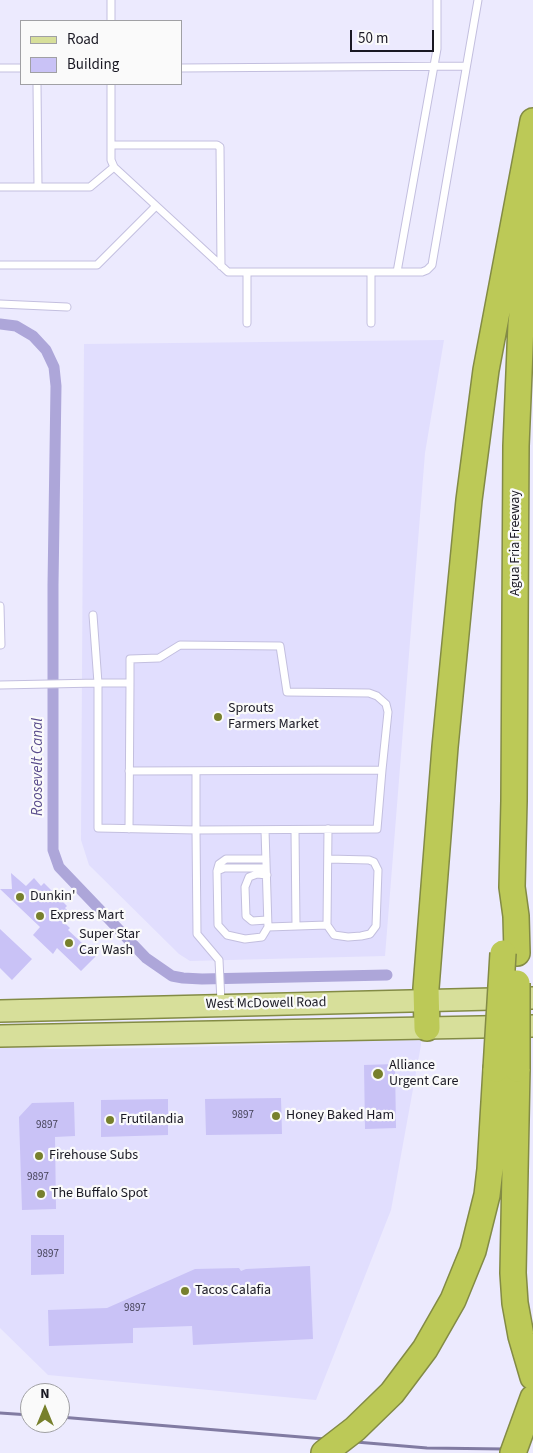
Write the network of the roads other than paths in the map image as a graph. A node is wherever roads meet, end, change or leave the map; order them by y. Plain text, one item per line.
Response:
1 (111, 0) edge
2 (437, 0) edge
3 (478, 0) edge
4 (111, 20) edge
5 (434, 66) junction
6 (466, 66) junction
7 (0, 68) edge
8 (20, 68) edge
9 (182, 68) edge
10 (37, 85) edge
11 (111, 85) edge
12 (533, 121) edge
13 (111, 145) junction
14 (114, 167) junction
15 (0, 187) edge
16 (38, 187) junction
17 (533, 201) edge
18 (156, 206) junction
19 (0, 265) edge
20 (221, 266) junction
21 (246, 272) junction
22 (371, 272) junction
23 (397, 272) junction
24 (0, 304) edge
25 (67, 307) dead end
26 (247, 323) dead end
27 (371, 323) dead end
28 (0, 606) edge
29 (93, 615) dead end
30 (1, 645) edge
31 (98, 683) junction
32 (130, 683) junction
33 (0, 685) edge
34 (129, 770) junction
35 (196, 770) junction
36 (382, 770) junction
37 (129, 829) junction
38 (328, 829) junction
39 (196, 830) junction
40 (265, 830) junction
41 (295, 830) junction
42 (266, 859) junction
43 (328, 859) junction
44 (217, 871) junction
45 (266, 871) junction
46 (268, 923) junction
47 (327, 925) junction
48 (296, 926) junction
49 (533, 998) edge
50 (427, 1000) junction
51 (222, 1005) junction
52 (0, 1011) edge
53 (533, 1026) edge
54 (427, 1028) junction
55 (0, 1036) edge
56 (507, 1069) junction
57 (533, 1377) edge
58 (533, 1398) edge
59 (324, 1453) edge
60 (513, 1453) edge

1 - 4 lane
2 - 5 lane
3 - 6 lane
5 - 6 lane
5 - 9 lane
5 - 23 lane
6 - 23 lane
7 - 8 lane
10 - 16 lane
11 - 13 lane
12 - 50 highway
13 - 14 lane
13 - 20 lane
14 - 16 lane
14 - 18 lane
15 - 16 lane
17 - 56 highway, Agua Fria Freeway, bridge
18 - 19 lane
18 - 20 lane
20 - 21 lane
21 - 22 lane
21 - 26 lane
22 - 23 lane
22 - 27 lane
24 - 25 lane
28 - 30 lane
29 - 31 lane
31 - 32 lane
31 - 33 lane
31 - 37 lane
32 - 34 lane
32 - 36 lane
34 - 35 lane
34 - 37 lane
35 - 36 lane
35 - 39 lane
36 - 38 lane
37 - 39 lane
38 - 41 lane
38 - 43 lane
39 - 40 lane
39 - 51 lane
40 - 41 lane
40 - 42 lane
41 - 48 lane
42 - 44 lane
42 - 45 lane
43 - 47 lane
43 - 47 lane
44 - 45 lane
44 - 46 lane
45 - 46 lane
45 - 46 lane
46 - 48 lane
47 - 48 lane
49 - 50 main road, West McDowell Road
50 - 51 main road, West McDowell Road
50 - 54 highway
51 - 52 main road, West McDowell Road
53 - 54 main road, West McDowell Road
54 - 55 main road, West McDowell Road
56 - 57 highway
56 - 59 highway
58 - 60 highway

